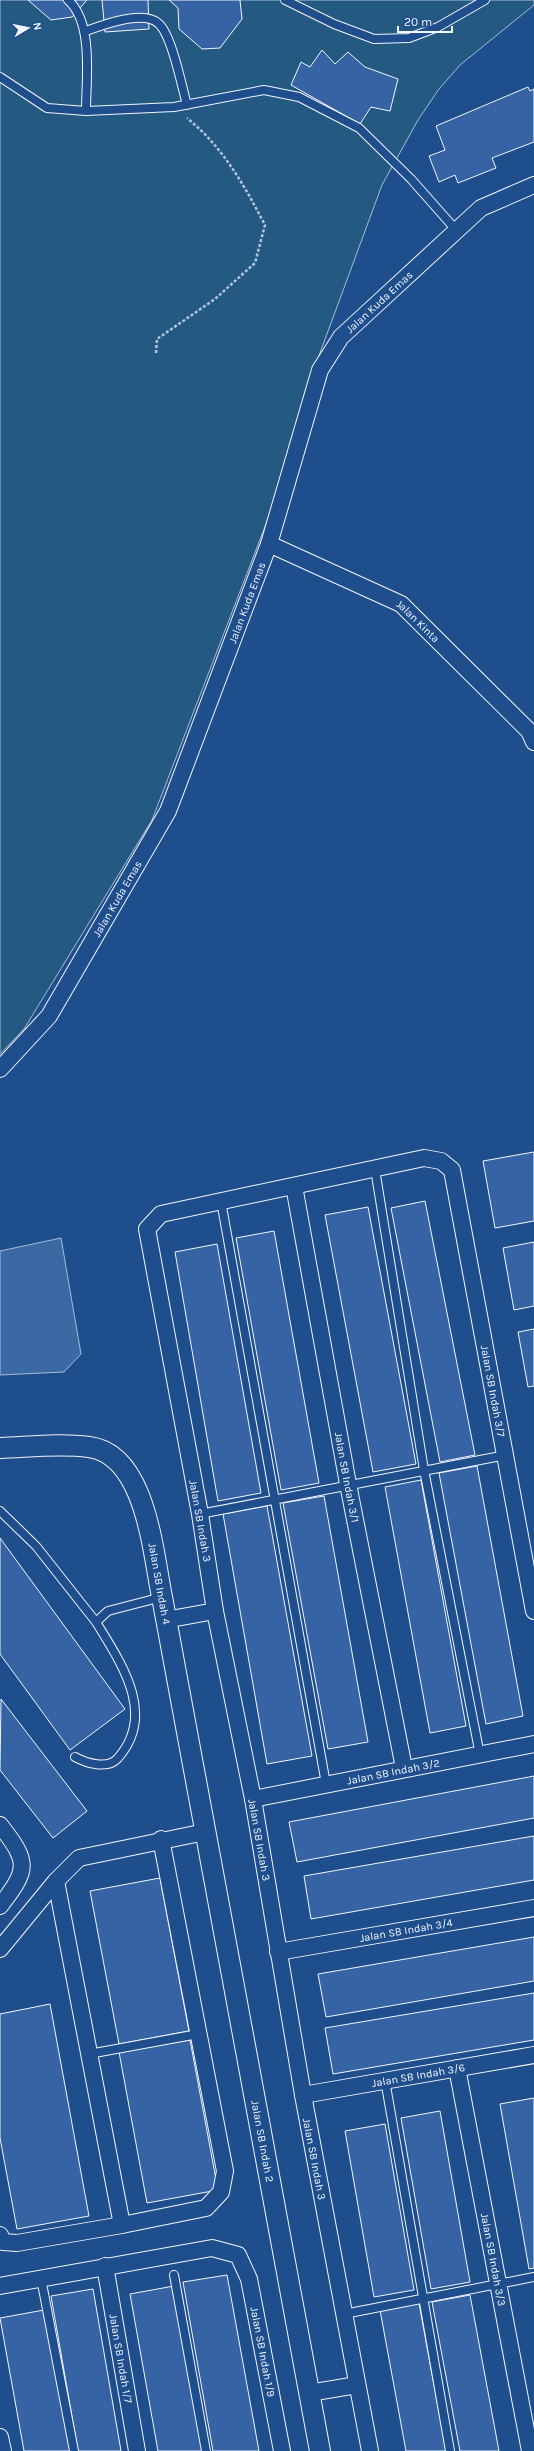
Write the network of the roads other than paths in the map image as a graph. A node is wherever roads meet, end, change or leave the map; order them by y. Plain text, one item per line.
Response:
1 (68, 0) edge
2 (285, 0) edge
3 (485, 0) edge
4 (86, 31) junction
5 (0, 77) edge
6 (187, 105) junction
7 (86, 111) junction
8 (534, 185) edge
9 (457, 231) junction
10 (269, 544) junction
11 (534, 742) edge
12 (0, 1069) edge
13 (375, 1169) junction
14 (294, 1186) junction
15 (221, 1201) junction
16 (0, 1448) edge
17 (506, 1455) junction
18 (424, 1470) junction
19 (348, 1484) junction
20 (274, 1499) junction
21 (0, 1511) edge
22 (200, 1514) junction
23 (162, 1597) junction
24 (215, 1611) junction
25 (534, 1611) edge
26 (166, 1620) junction
27 (96, 1622) junction
28 (534, 1744) edge
29 (480, 1755) junction
30 (75, 1757) dead end
31 (404, 1768) junction
32 (326, 1784) junction
33 (253, 1799) junction
34 (0, 1825) edge
35 (205, 1832) junction
36 (161, 1839) junction
37 (56, 1881) junction
38 (0, 1906) edge
39 (534, 1908) edge
40 (0, 1949) edge
41 (278, 1952) junction
42 (198, 2034) junction
43 (89, 2054) junction
44 (534, 2055) edge
45 (457, 2068) junction
46 (385, 2080) junction
47 (302, 2095) junction
48 (122, 2226) junction
49 (0, 2235) edge
50 (105, 2266) junction
51 (174, 2275) dead end
52 (534, 2277) edge
53 (41, 2278) junction
54 (498, 2283) junction
55 (0, 2286) edge
56 (424, 2297) junction
57 (344, 2314) junction
58 (357, 2385) junction
59 (309, 2393) junction
60 (0, 2437) edge
61 (3, 2451) edge
62 (74, 2451) edge
63 (137, 2451) edge
64 (206, 2451) edge
65 (282, 2451) edge
66 (320, 2451) edge
67 (370, 2451) edge
68 (450, 2451) edge
69 (530, 2451) edge

1 - 4 lane
2 - 3 lane
4 - 6 lane
4 - 7 lane
5 - 7 lane
6 - 7 lane
6 - 9 lane
8 - 9 street, Jalan Kuda Emas
9 - 10 street, Jalan Kuda Emas
10 - 11 street, Jalan Kinta
10 - 12 street, Jalan Kuda Emas
13 - 14 street
13 - 17 street, Jalan SB Indah 3/7
13 - 18 lane
14 - 15 street
14 - 19 street, Jalan SB Indah 3/1
15 - 20 lane
15 - 22 street, Jalan SB Indah 3
16 - 23 street, Jalan SB Indah 4
17 - 18 lane
17 - 25 street, Jalan SB Indah 3/7
18 - 19 lane
18 - 29 lane
19 - 20 lane
19 - 31 street, Jalan SB Indah 3/1
20 - 22 lane
20 - 32 lane
21 - 27 lane
22 - 24 street, Jalan SB Indah 3
23 - 26 street, Jalan SB Indah 4
23 - 27 lane
24 - 26 street
24 - 33 street, Jalan SB Indah 3
26 - 35 street, Jalan SB Indah 4
27 - 30 lane
28 - 29 street, Jalan SB Indah 3/2
29 - 31 street, Jalan SB Indah 3/2
31 - 32 street, Jalan SB Indah 3/2
32 - 33 street, Jalan SB Indah 3/2
33 - 41 street, Jalan SB Indah 3
34 - 38 street
35 - 36 street
35 - 59 street, Jalan SB Indah 2
36 - 37 street
36 - 42 street
37 - 40 street
37 - 43 street
39 - 41 street, Jalan SB Indah 3/4
41 - 47 street, Jalan SB Indah 3
42 - 43 lane
42 - 48 street
43 - 48 street
44 - 45 street, Jalan SB Indah 3/6
45 - 46 street, Jalan SB Indah 3/6
45 - 54 street, Jalan SB Indah 3/3
46 - 47 street, Jalan SB Indah 3/6
46 - 56 lane
47 - 57 street, Jalan SB Indah 3
48 - 49 street
50 - 53 street
50 - 63 street, Jalan SB Indah 1/7
50 - 65 street, Jalan SB Indah 1/9
51 - 64 lane
52 - 54 lane
53 - 55 street
53 - 62 lane
54 - 56 lane
54 - 69 street, Jalan SB Indah 3/3
56 - 57 lane
56 - 68 lane
57 - 58 street, Jalan SB Indah 3
58 - 59 street
58 - 67 street, Jalan SB Indah 3
59 - 66 street, Jalan SB Indah 2
60 - 61 street

